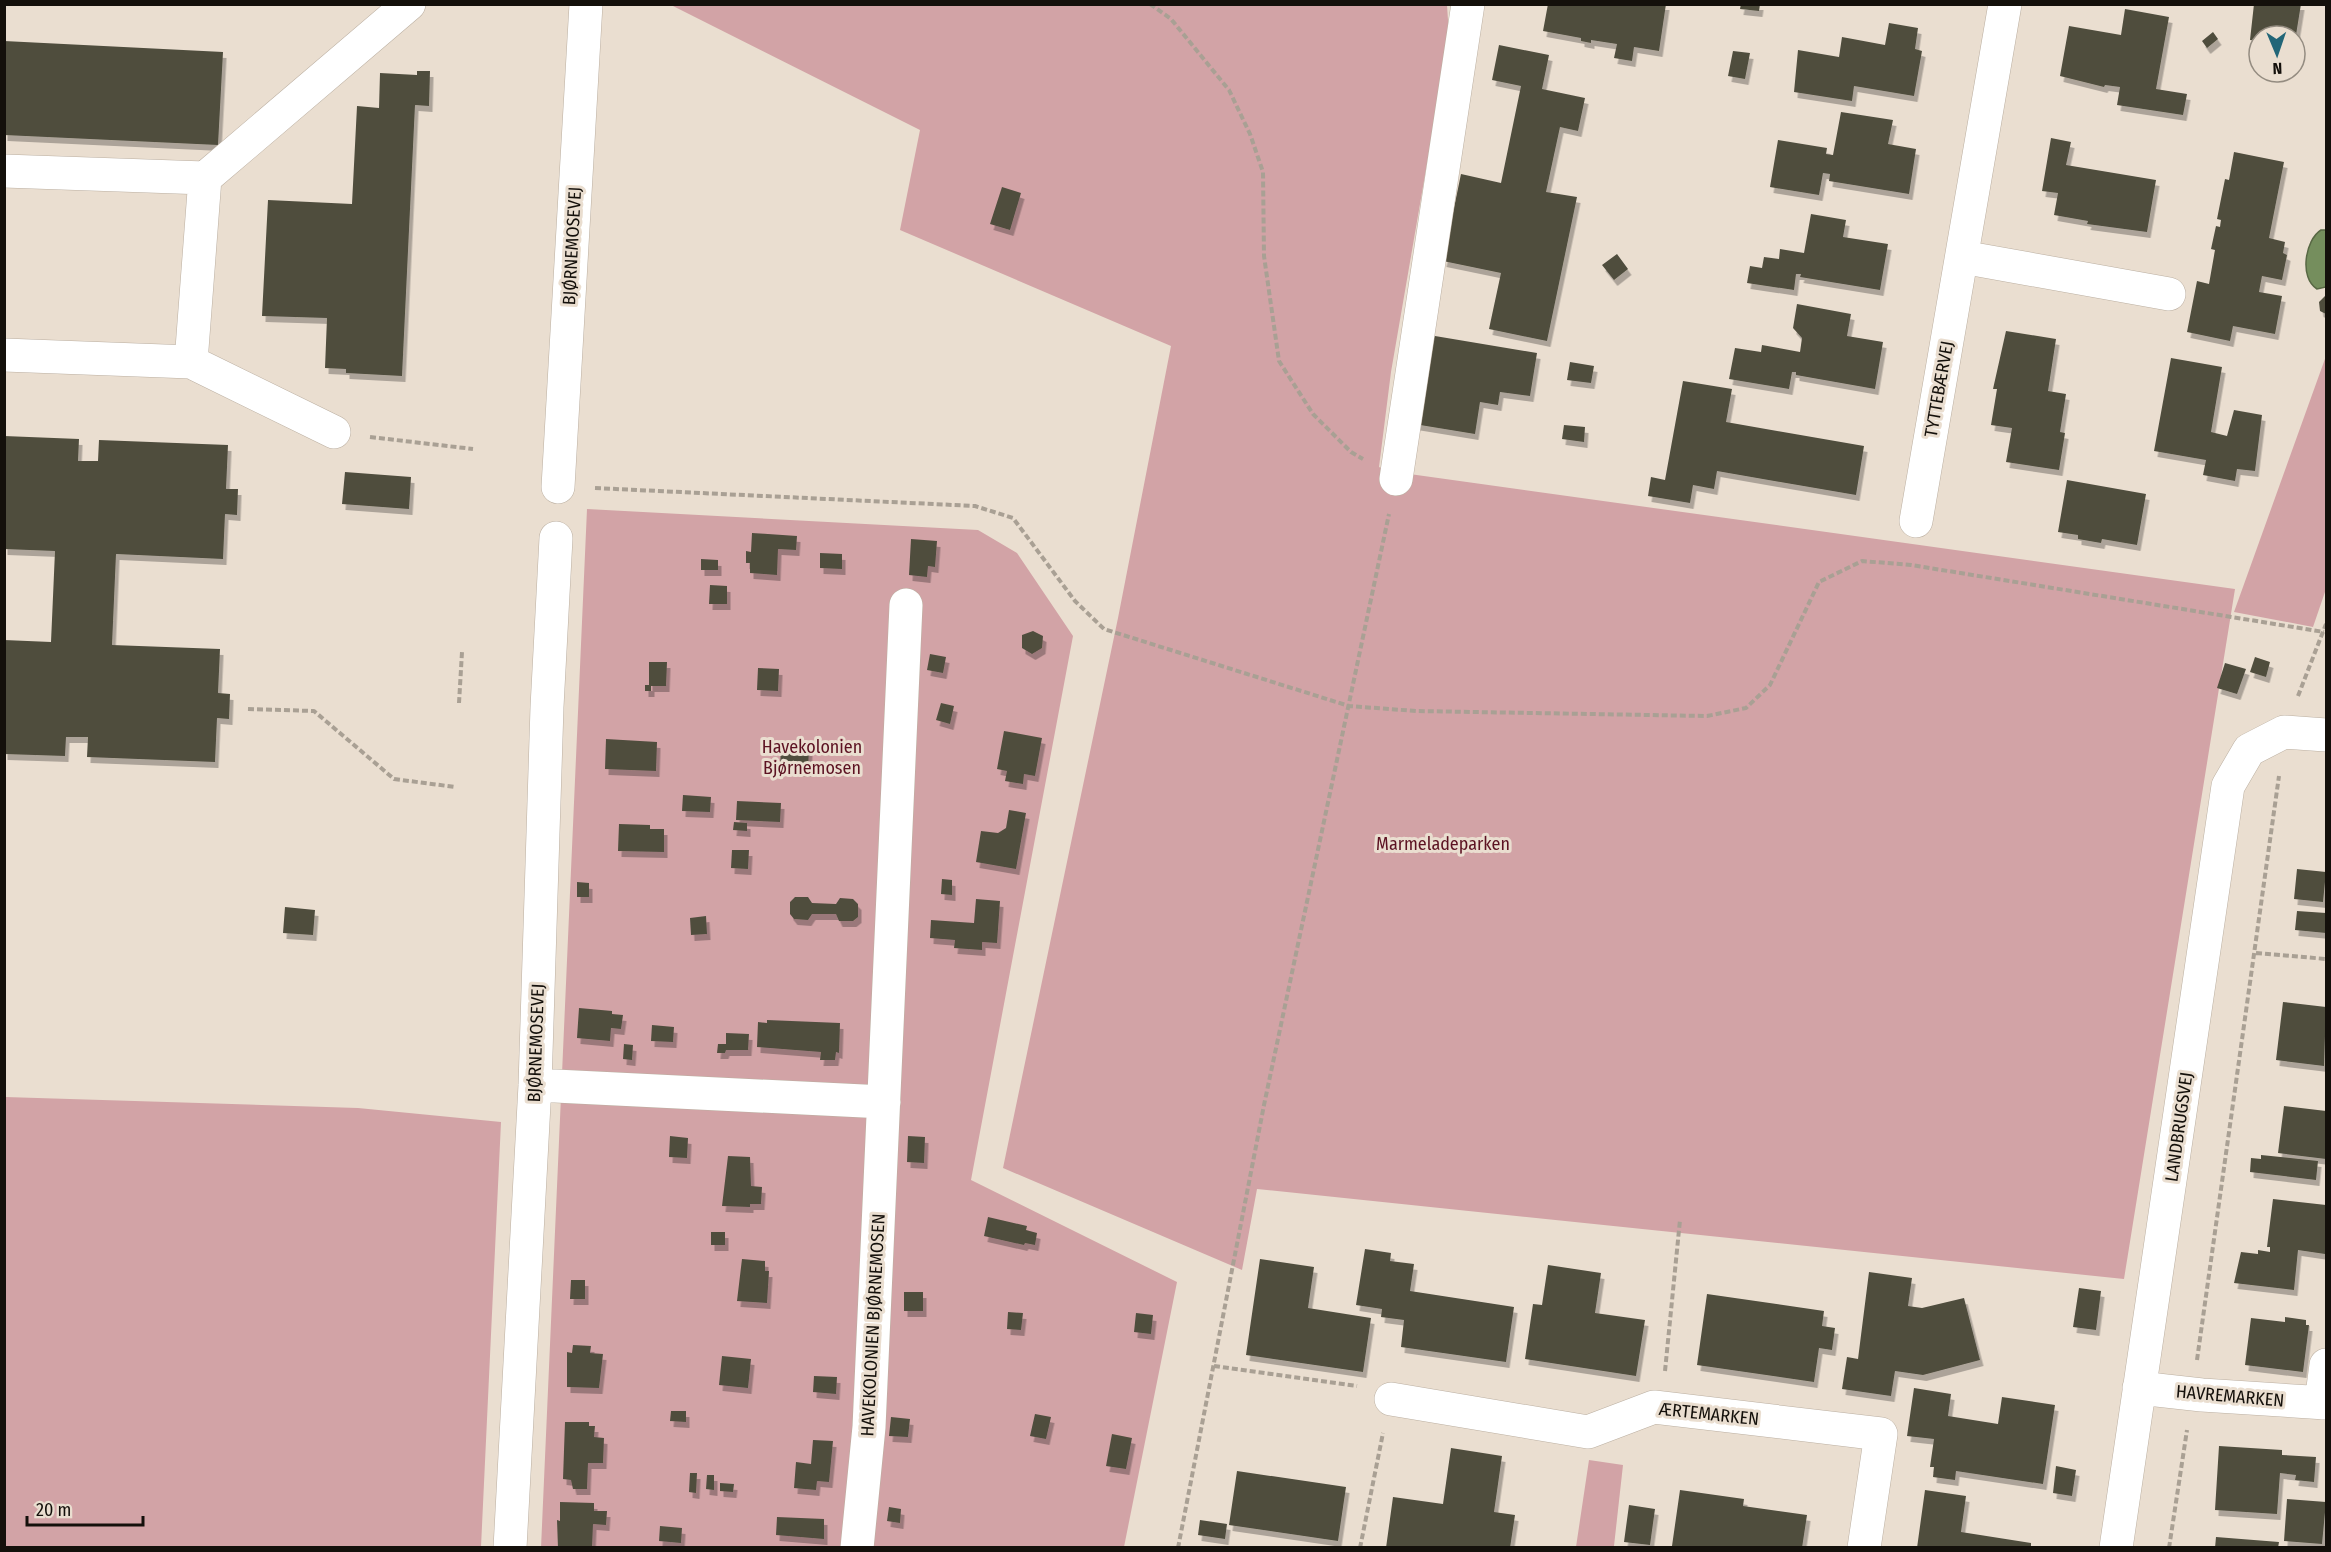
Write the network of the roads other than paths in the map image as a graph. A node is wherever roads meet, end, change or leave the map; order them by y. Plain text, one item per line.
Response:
1 (409, 4) edge
2 (586, 4) edge
3 (1468, 4) edge
4 (2005, 4) edge
5 (4, 171) edge
6 (206, 178) junction
7 (1962, 257) junction
8 (2169, 294) dead end
9 (4, 355) edge
10 (191, 362) junction
11 (334, 432) road end
12 (1396, 479) road end
13 (558, 487) road end
14 (1916, 521) dead end
15 (556, 537) dead end
16 (906, 605) dead end
17 (2326, 735) edge
18 (535, 1085) junction
19 (884, 1102) junction
20 (2326, 1365) edge
21 (2139, 1388) junction
22 (1391, 1399) road end
23 (2324, 1403) edge
24 (510, 1548) edge
25 (856, 1548) edge
26 (1864, 1548) edge
27 (2116, 1548) edge

1 - 6 street
2 - 13 street, BJØRNEMOSEVEJ
3 - 12 street
4 - 7 street, TYTTEBÆRVEJ
5 - 6 street
6 - 10 street
7 - 8 street
7 - 14 street, TYTTEBÆRVEJ
9 - 10 street
10 - 11 street
15 - 18 street, BJØRNEMOSEVEJ
16 - 19 street, HAVEKOLONIEN BJØRNEMOSEN
17 - 21 street, LANDBRUGSVEJ
18 - 19 street
18 - 24 street, BJØRNEMOSEVEJ
19 - 25 street, HAVEKOLONIEN BJØRNEMOSEN
20 - 23 street, HAVREMARKEN
21 - 23 street, HAVREMARKEN
21 - 27 street, LANDBRUGSVEJ
22 - 26 street, ÆRTEMARKEN

